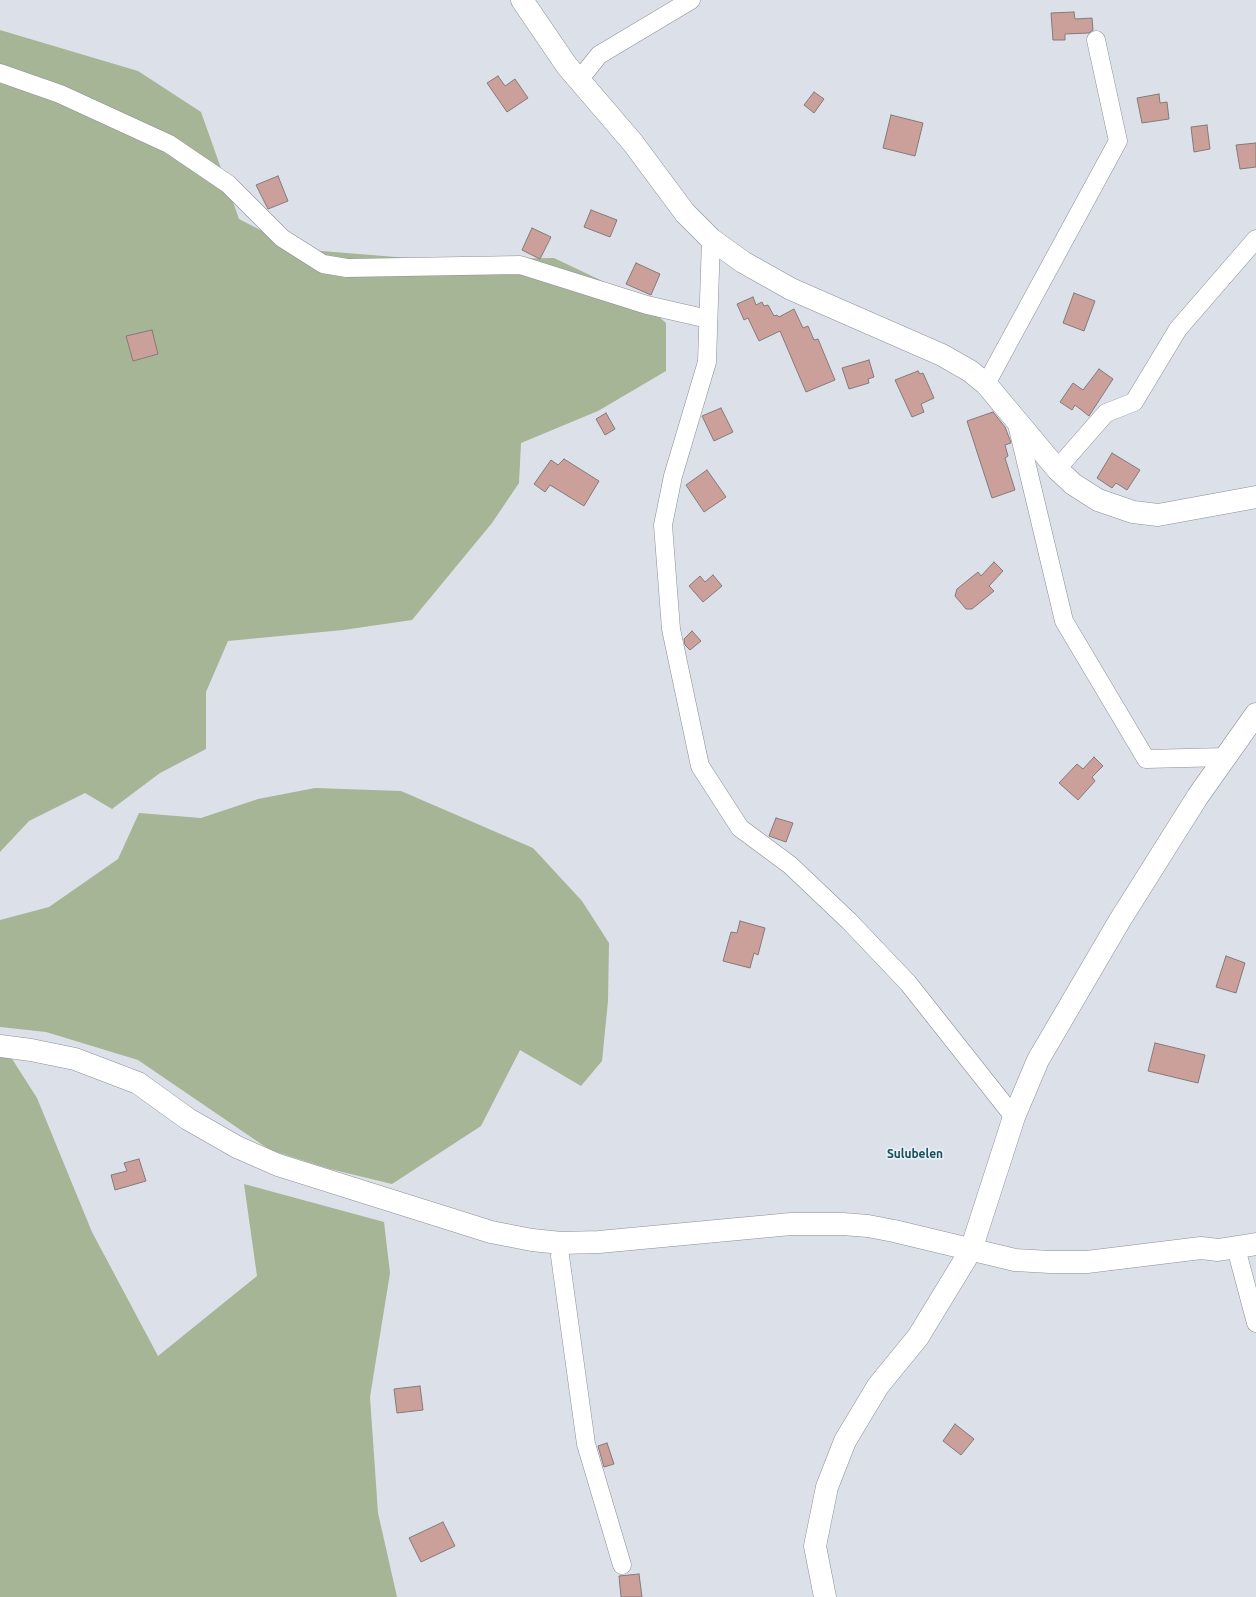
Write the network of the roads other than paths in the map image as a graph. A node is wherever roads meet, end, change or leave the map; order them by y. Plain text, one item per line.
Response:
1 (522, 0) edge
2 (691, 0) edge
3 (1096, 40) dead end
4 (0, 73) edge
5 (579, 80) junction
6 (711, 239) junction
7 (1256, 239) edge
8 (708, 319) junction
9 (986, 384) junction
10 (1016, 417) junction
11 (1057, 469) junction
12 (1256, 497) edge
13 (1256, 714) edge
14 (1226, 757) junction
15 (0, 1046) edge
16 (0, 1059) edge
17 (1014, 1117) junction
18 (399, 1209) junction
19 (1237, 1248) edge
20 (968, 1255) junction
21 (560, 1256) junction
22 (1256, 1323) edge
23 (622, 1565) dead end
24 (825, 1597) edge

1 - 5 main road
2 - 5 street
3 - 9 street
4 - 8 street
5 - 6 main road
6 - 8 street
6 - 9 main road
7 - 11 street
8 - 17 street
9 - 10 main road
10 - 11 main road
10 - 14 street
11 - 12 main road
13 - 14 main road
14 - 17 main road
15 - 18 main road
16 - 18 main road
17 - 20 main road
18 - 20 main road
18 - 21 main road
19 - 20 main road
19 - 22 street
20 - 21 main road
20 - 24 main road
21 - 23 street

